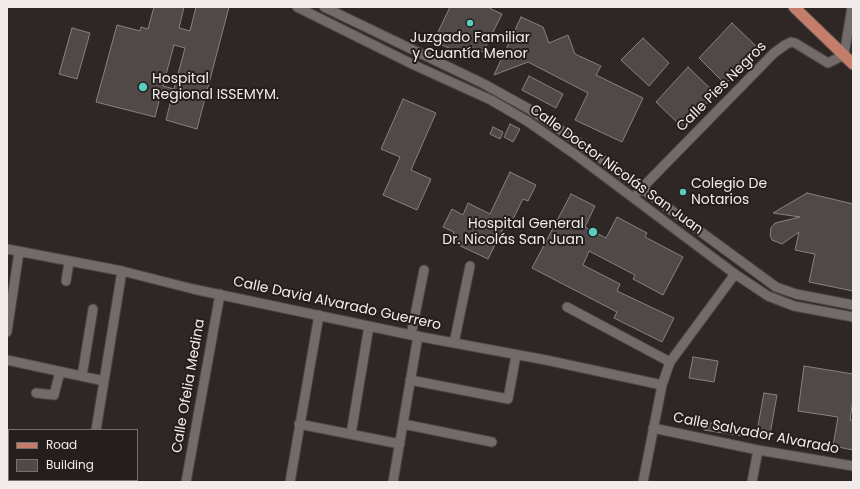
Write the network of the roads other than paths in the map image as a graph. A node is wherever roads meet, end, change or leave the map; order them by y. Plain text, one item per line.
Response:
1 (297, 7) edge
2 (324, 7) edge
3 (794, 7) edge
4 (852, 7) edge
5 (844, 55) junction
6 (853, 64) edge
7 (641, 188) junction
8 (634, 197) junction
9 (7, 249) edge
10 (19, 252) junction
11 (69, 262) junction
12 (470, 266) dead end
13 (424, 270) dead end
14 (122, 271) junction
15 (735, 274) junction
16 (66, 281) dead end
17 (220, 294) junction
18 (853, 305) edge
19 (567, 307) dead end
20 (93, 309) dead end
21 (319, 316) junction
22 (853, 317) edge
23 (369, 326) junction
24 (7, 332) edge
25 (414, 335) junction
26 (454, 343) junction
27 (516, 355) junction
28 (7, 360) edge
29 (670, 362) junction
30 (60, 372) junction
31 (82, 376) junction
32 (410, 380) junction
33 (104, 381) junction
34 (662, 385) junction
35 (36, 393) dead end
36 (299, 424) junction
37 (403, 424) junction
38 (653, 428) junction
39 (96, 429) edge
40 (351, 434) junction
41 (492, 442) dead end
42 (400, 444) junction
43 (758, 450) junction
44 (853, 466) edge
45 (186, 482) edge
46 (290, 482) edge
47 (393, 482) edge
48 (643, 482) edge
49 (752, 482) edge

1 - 8 street, Calle Doctor Nicolás San Juan
2 - 7 street, Calle Doctor Nicolás San Juan
3 - 5 main road
4 - 5 street
5 - 6 main road
5 - 7 street, Calle Pies Negros
7 - 8 street, Calle Pies Negros
7 - 18 street, Calle Doctor Nicolás San Juan
8 - 15 street, Calle Doctor Nicolás San Juan
9 - 10 street, Calle David Alvarado Guerrero
10 - 11 street, Calle David Alvarado Guerrero
10 - 24 street
11 - 14 street, Calle David Alvarado Guerrero
11 - 16 street
12 - 26 street
13 - 25 street
14 - 17 street, Calle David Alvarado Guerrero
14 - 33 street
15 - 22 street, Calle Doctor Nicolás San Juan
15 - 29 street
17 - 21 street, Calle David Alvarado Guerrero
17 - 45 street, Calle Ofelia Medina
19 - 29 street
20 - 31 street
21 - 23 street, Calle David Alvarado Guerrero
21 - 36 street
23 - 25 street, Calle David Alvarado Guerrero
23 - 40 street
25 - 26 street, Calle David Alvarado Guerrero
25 - 32 street
26 - 27 street, Calle David Alvarado Guerrero
27 - 32 street
27 - 34 street, Calle David Alvarado Guerrero
28 - 30 street
29 - 34 street
30 - 31 street
30 - 35 street
31 - 33 street
32 - 37 street
33 - 39 street
34 - 38 street
36 - 40 street
36 - 46 street
37 - 41 street
37 - 42 street
38 - 43 street, Calle Salvador Alvarado
38 - 48 street
40 - 42 street
42 - 47 street
43 - 44 street, Calle Salvador Alvarado
43 - 49 street

